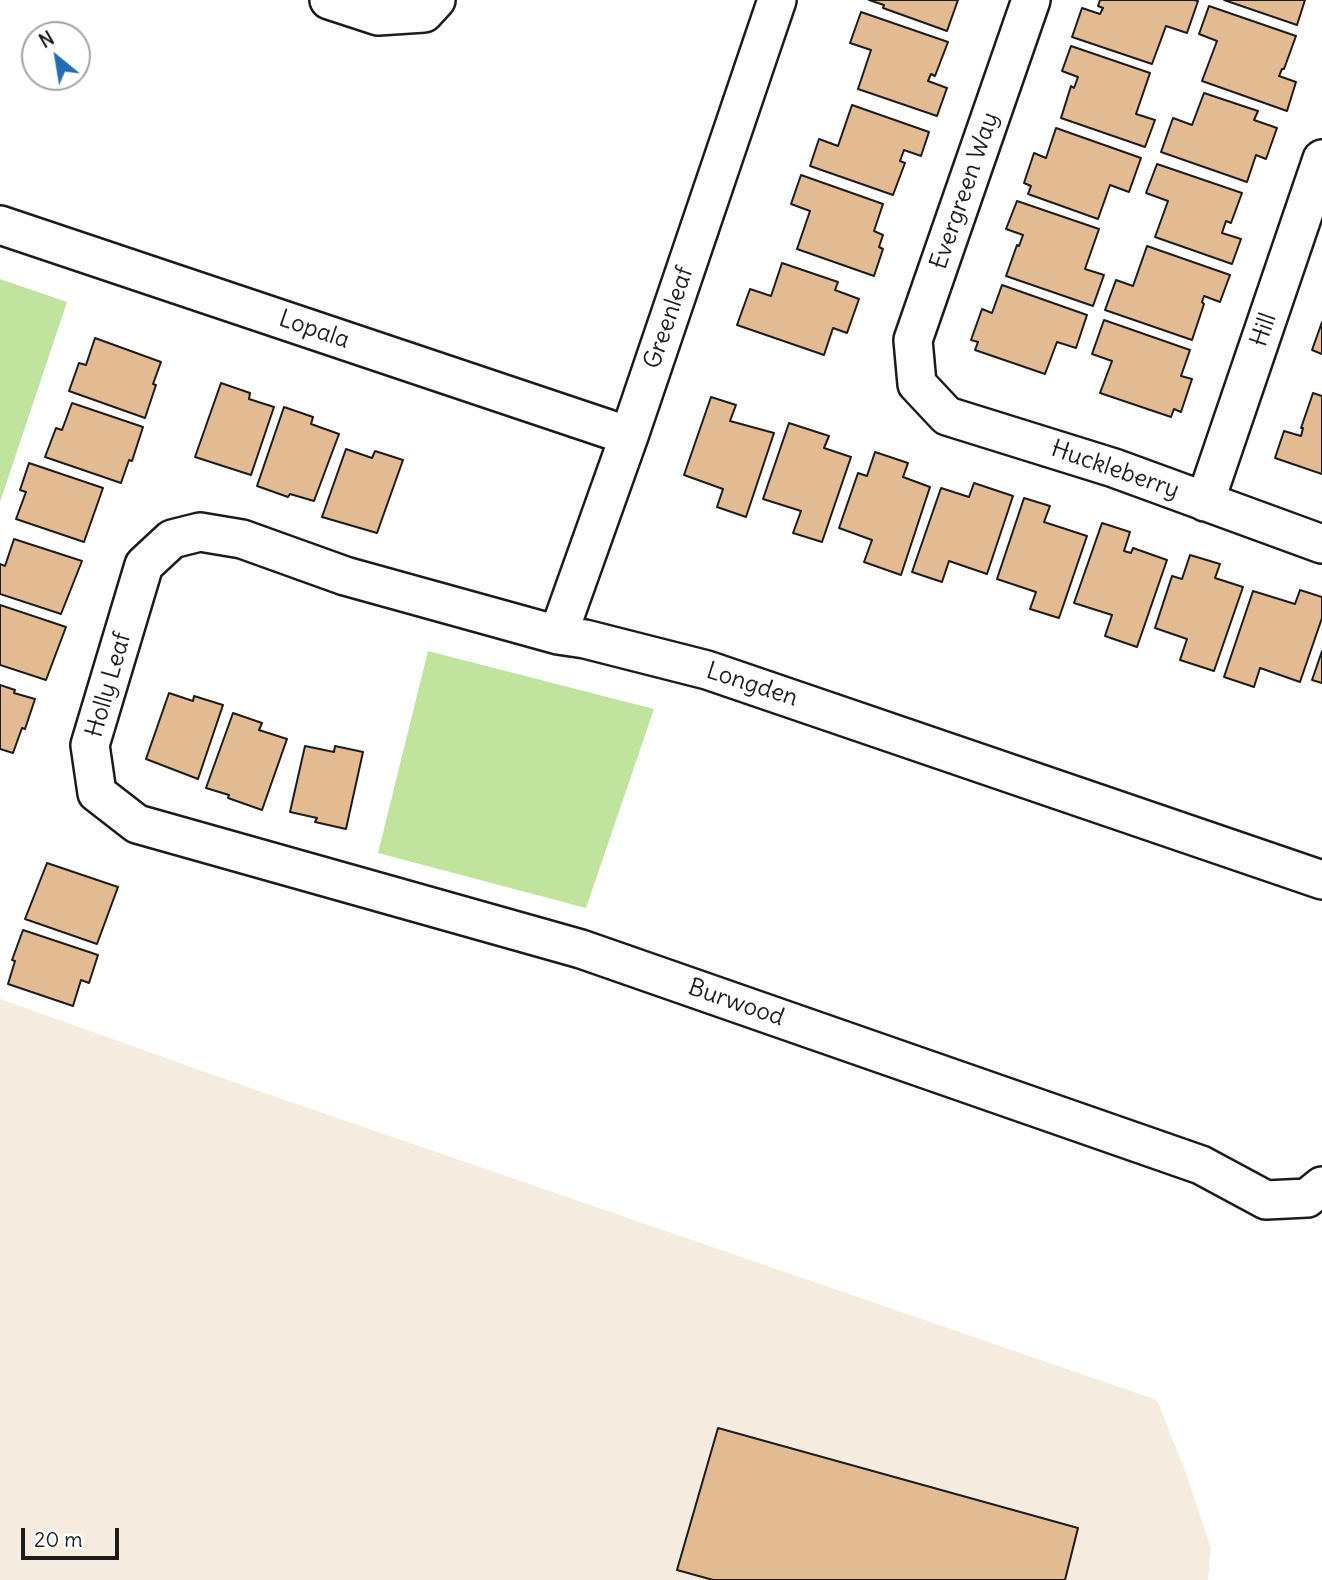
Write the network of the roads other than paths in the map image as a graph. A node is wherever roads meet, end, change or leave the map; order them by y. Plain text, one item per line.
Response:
1 (329, 0) edge
2 (436, 0) edge
3 (777, 0) edge
4 (1031, 0) edge
5 (1322, 159) edge
6 (0, 225) edge
7 (918, 384) joint
8 (629, 436) junction
9 (1205, 502) junction
10 (172, 539) joint
11 (1322, 544) edge
12 (558, 635) junction
13 (137, 824) joint
14 (1322, 880) edge
15 (1322, 1186) edge

1 - 2 street
3 - 8 street, Greenleaf
4 - 7 street, Evergreen Way
5 - 9 street, Hill
6 - 8 street, Lopala
7 - 9 street, Huckleberry
8 - 12 street, Greenleaf
9 - 11 street, Huckleberry
10 - 12 street, Longden
10 - 13 street, Holly Leaf
12 - 14 street, Longden
13 - 15 street, Burwood

